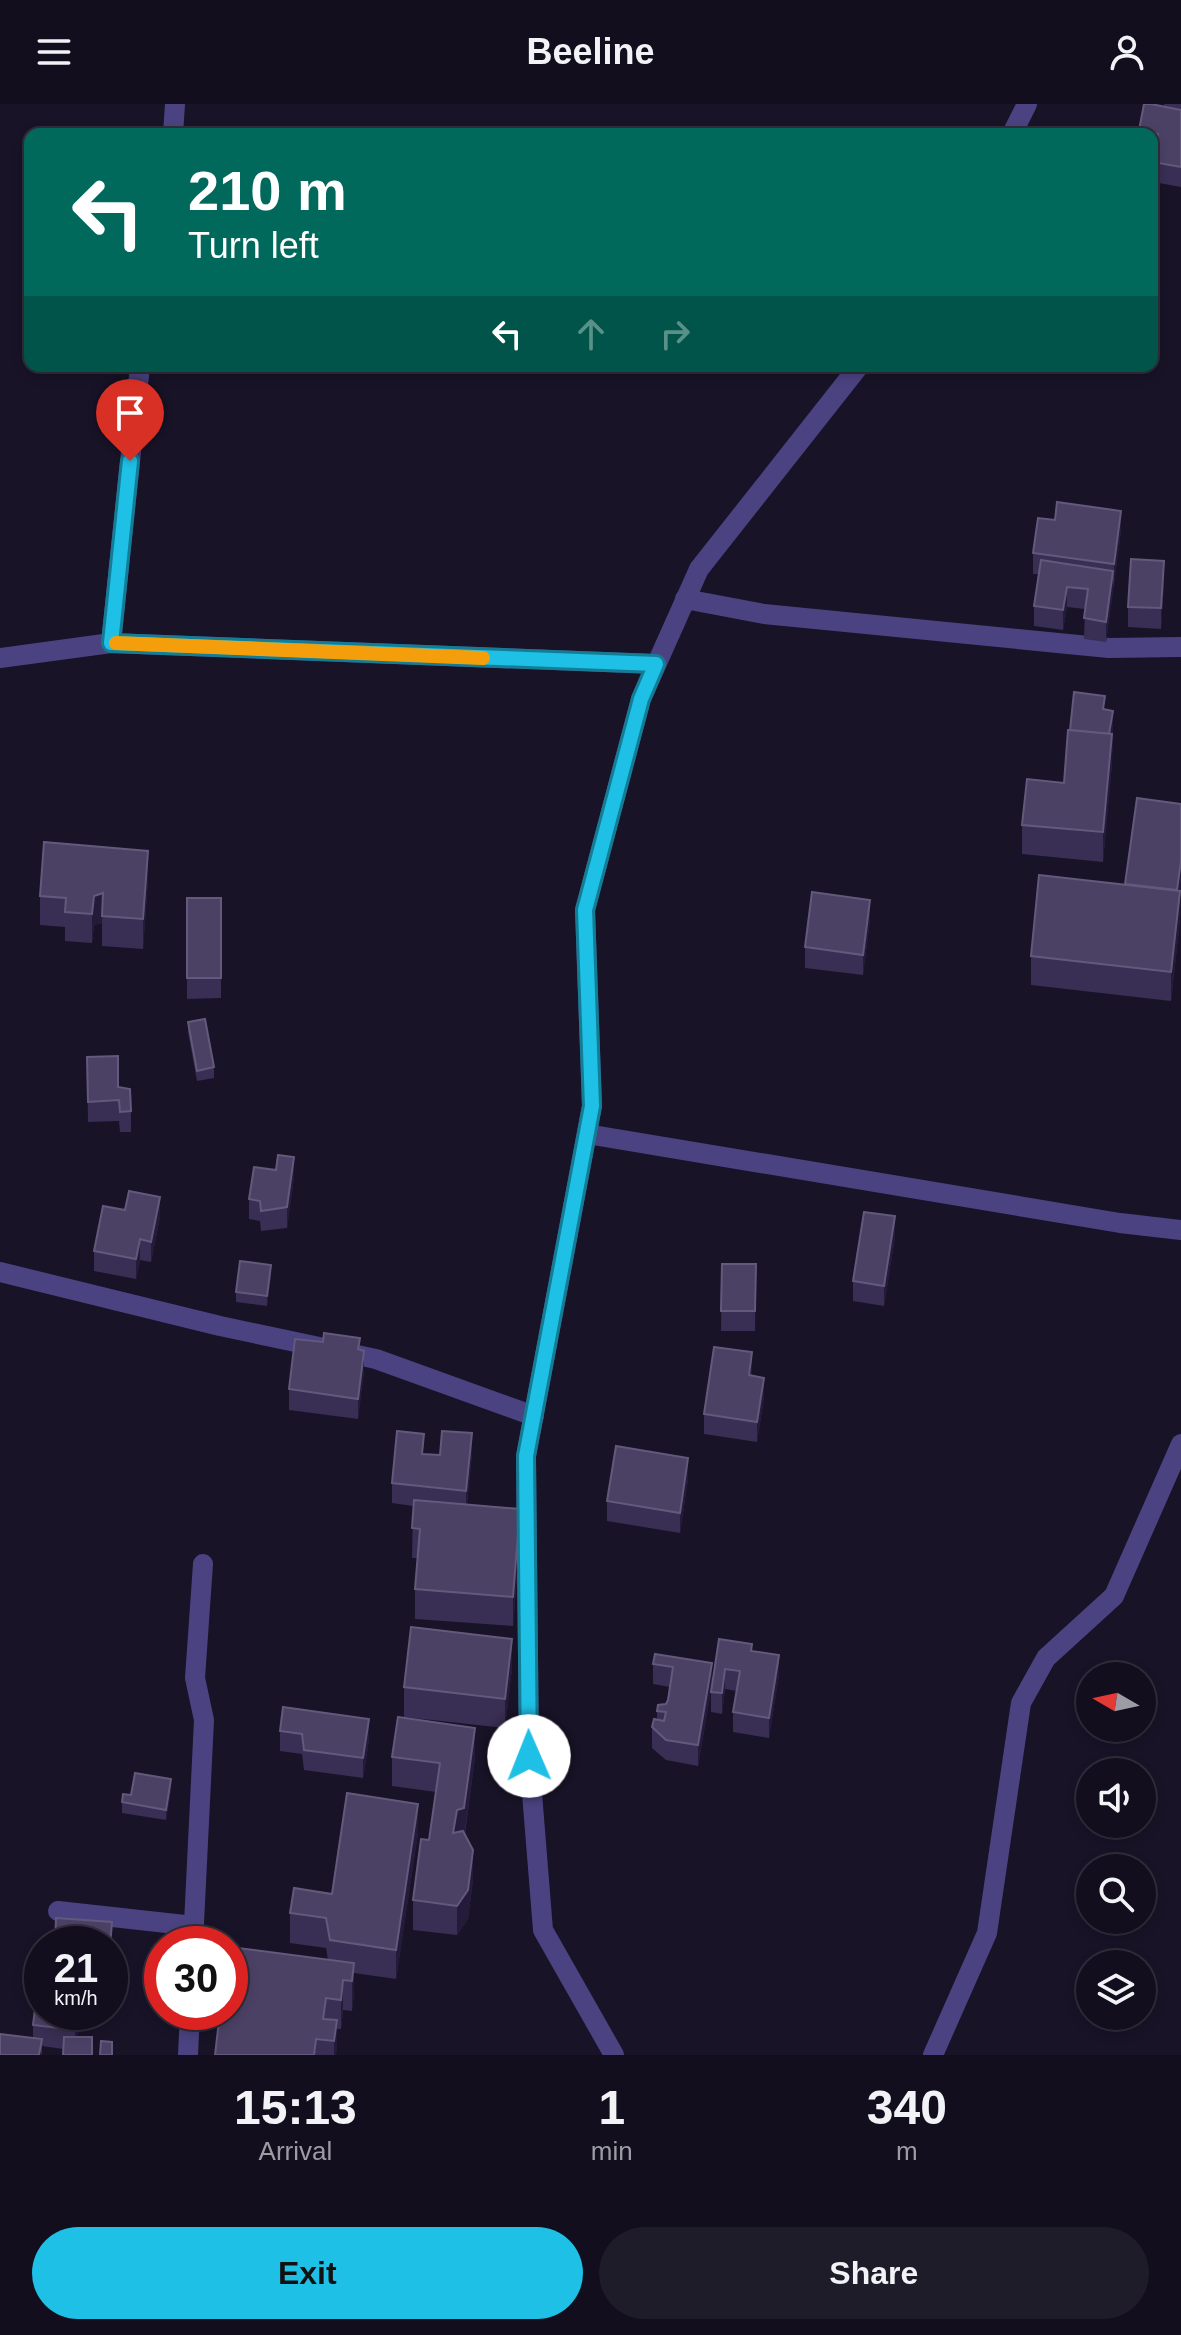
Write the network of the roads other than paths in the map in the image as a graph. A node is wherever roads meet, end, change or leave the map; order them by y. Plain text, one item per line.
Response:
1 (175, 104) edge
2 (1027, 104) edge
3 (173, 128) edge
4 (1015, 128) edge
5 (139, 372) edge
6 (854, 372) edge
7 (685, 599) junction
8 (111, 643) junction
9 (1181, 647) edge
10 (0, 658) edge
11 (656, 664) junction
12 (587, 1134) junction
13 (1181, 1230) edge
14 (0, 1272) edge
15 (534, 1416) junction
16 (1181, 1444) edge
17 (203, 1564) dead end
18 (58, 1911) dead end
19 (144, 1926) edge
20 (194, 1926) edge
21 (189, 2030) edge
22 (188, 2055) edge
23 (614, 2055) edge
24 (933, 2055) edge

1 - 3 street
2 - 4 street
5 - 8 street
6 - 7 street
7 - 9 street
7 - 11 street
8 - 10 street
8 - 11 street
11 - 12 street
12 - 13 street
12 - 15 street
14 - 15 street
15 - 23 street
16 - 24 street
17 - 20 street
18 - 19 street
21 - 22 street

